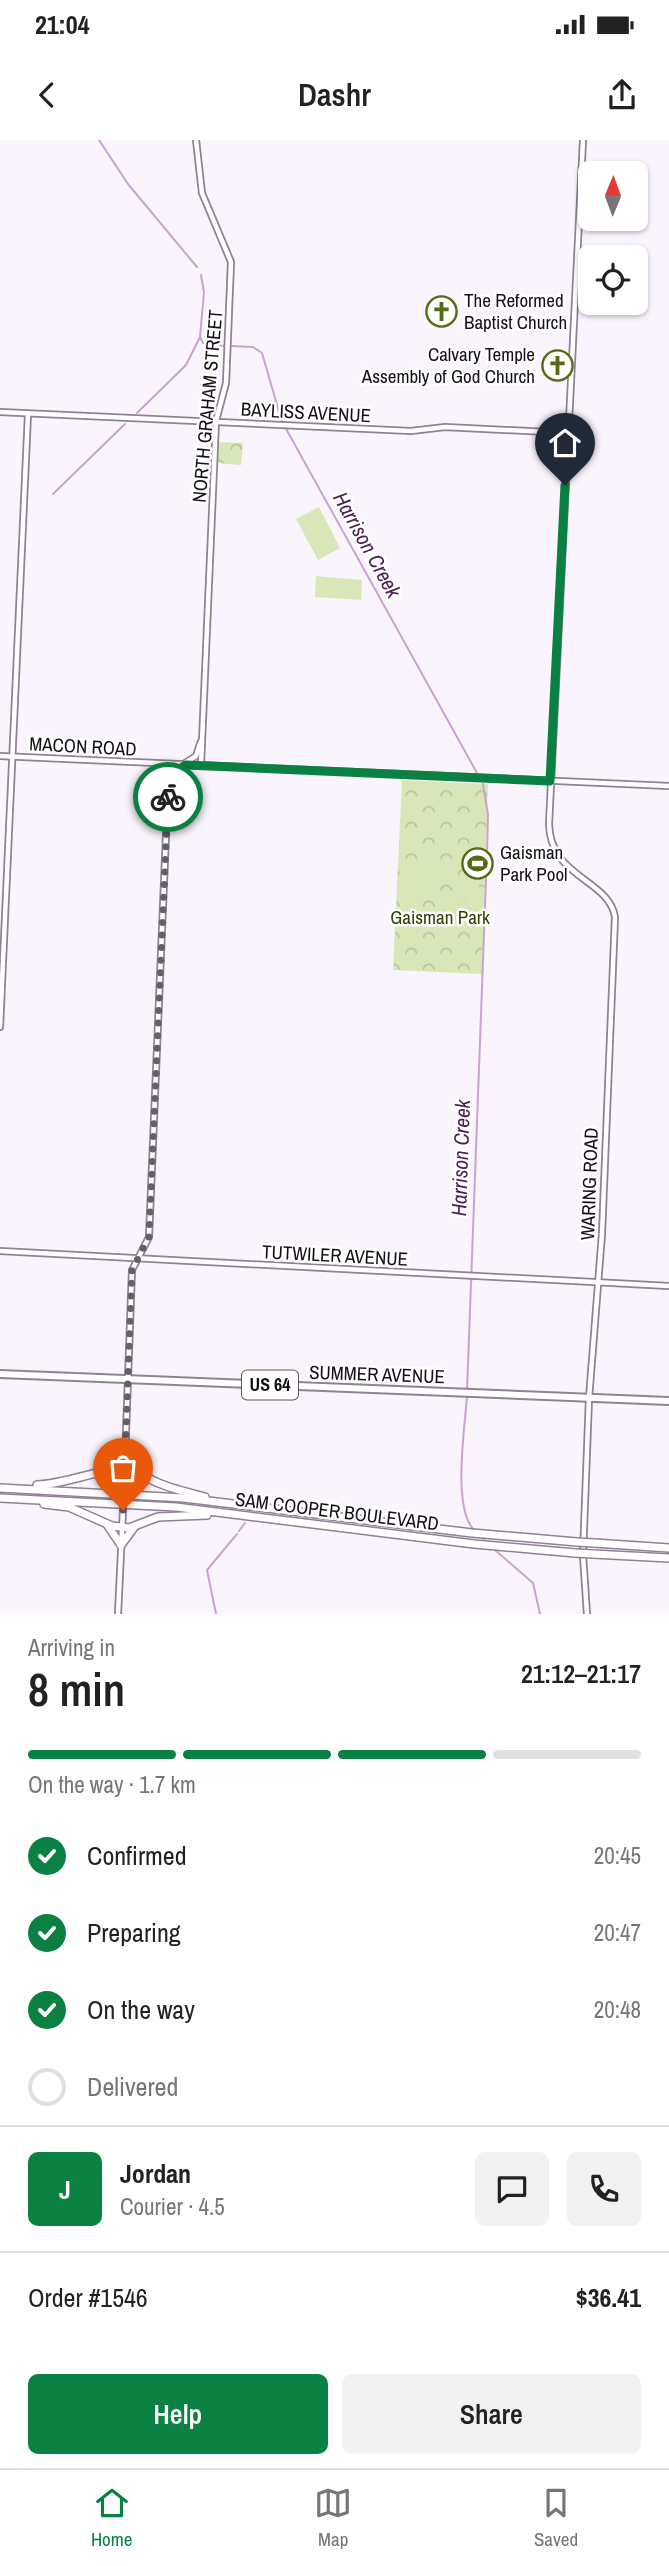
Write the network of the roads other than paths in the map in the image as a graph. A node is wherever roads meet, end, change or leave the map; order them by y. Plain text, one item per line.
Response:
1 (196, 140) edge
2 (583, 140) edge
3 (0, 412) edge
4 (28, 414) junction
5 (216, 421) junction
6 (568, 433) junction
7 (202, 741) junction
8 (0, 757) edge
9 (13, 757) junction
10 (169, 764) junction
11 (184, 765) junction
12 (201, 765) junction
13 (550, 781) junction
14 (168, 785) junction
15 (669, 786) edge
16 (0, 1027) edge
17 (0, 1251) edge
18 (136, 1259) junction
19 (599, 1282) junction
20 (669, 1286) edge
21 (0, 1374) edge
22 (128, 1378) junction
23 (589, 1398) junction
24 (669, 1401) edge
25 (125, 1451) junction
26 (108, 1470) junction
27 (124, 1471) junction
28 (138, 1471) junction
29 (0, 1487) edge
30 (3, 1498) edge
31 (266, 1508) junction
32 (278, 1519) junction
33 (104, 1523) junction
34 (136, 1525) junction
35 (122, 1526) junction
36 (121, 1545) junction
37 (669, 1548) edge
38 (669, 1558) edge
39 (118, 1614) edge
40 (587, 1614) edge

1 - 5 street, NORTH GRAHAM STREET
2 - 6 street, WARING ROAD
3 - 4 street, BAYLISS AVENUE
4 - 5 street, BAYLISS AVENUE
4 - 9 street
5 - 6 street, BAYLISS AVENUE
5 - 7 street, NORTH GRAHAM STREET
6 - 13 street, WARING ROAD
7 - 11 street
7 - 12 street, NORTH GRAHAM STREET
8 - 9 street, MACON ROAD
9 - 10 street, MACON ROAD
9 - 16 street
10 - 11 street, MACON ROAD
10 - 14 street
11 - 12 street, MACON ROAD
11 - 14 street
12 - 13 street, MACON ROAD
13 - 15 street, MACON ROAD
13 - 19 street, WARING ROAD
14 - 18 street
17 - 18 street, TUTWILER AVENUE
18 - 19 street, TUTWILER AVENUE
18 - 22 street
19 - 20 street, TUTWILER AVENUE
19 - 23 street, WARING ROAD
21 - 22 main road, SUMMER AVENUE / US 64
22 - 23 main road, SUMMER AVENUE / US 64
22 - 25 street
23 - 24 main road, SUMMER AVENUE / US 64
23 - 40 street, WARING ROAD
25 - 26 highway
25 - 27 street
25 - 28 highway
26 - 27 highway
26 - 29 highway
27 - 28 highway
27 - 35 street, bridge
28 - 31 highway
29 - 31 highway, SAM COOPER BOULEVARD
30 - 32 highway, SAM COOPER BOULEVARD
30 - 33 highway
31 - 37 highway, SAM COOPER BOULEVARD, bridge
32 - 34 highway
32 - 38 highway, SAM COOPER BOULEVARD, bridge
33 - 35 highway
33 - 36 highway
34 - 35 highway
34 - 36 highway
35 - 36 street
36 - 39 street

